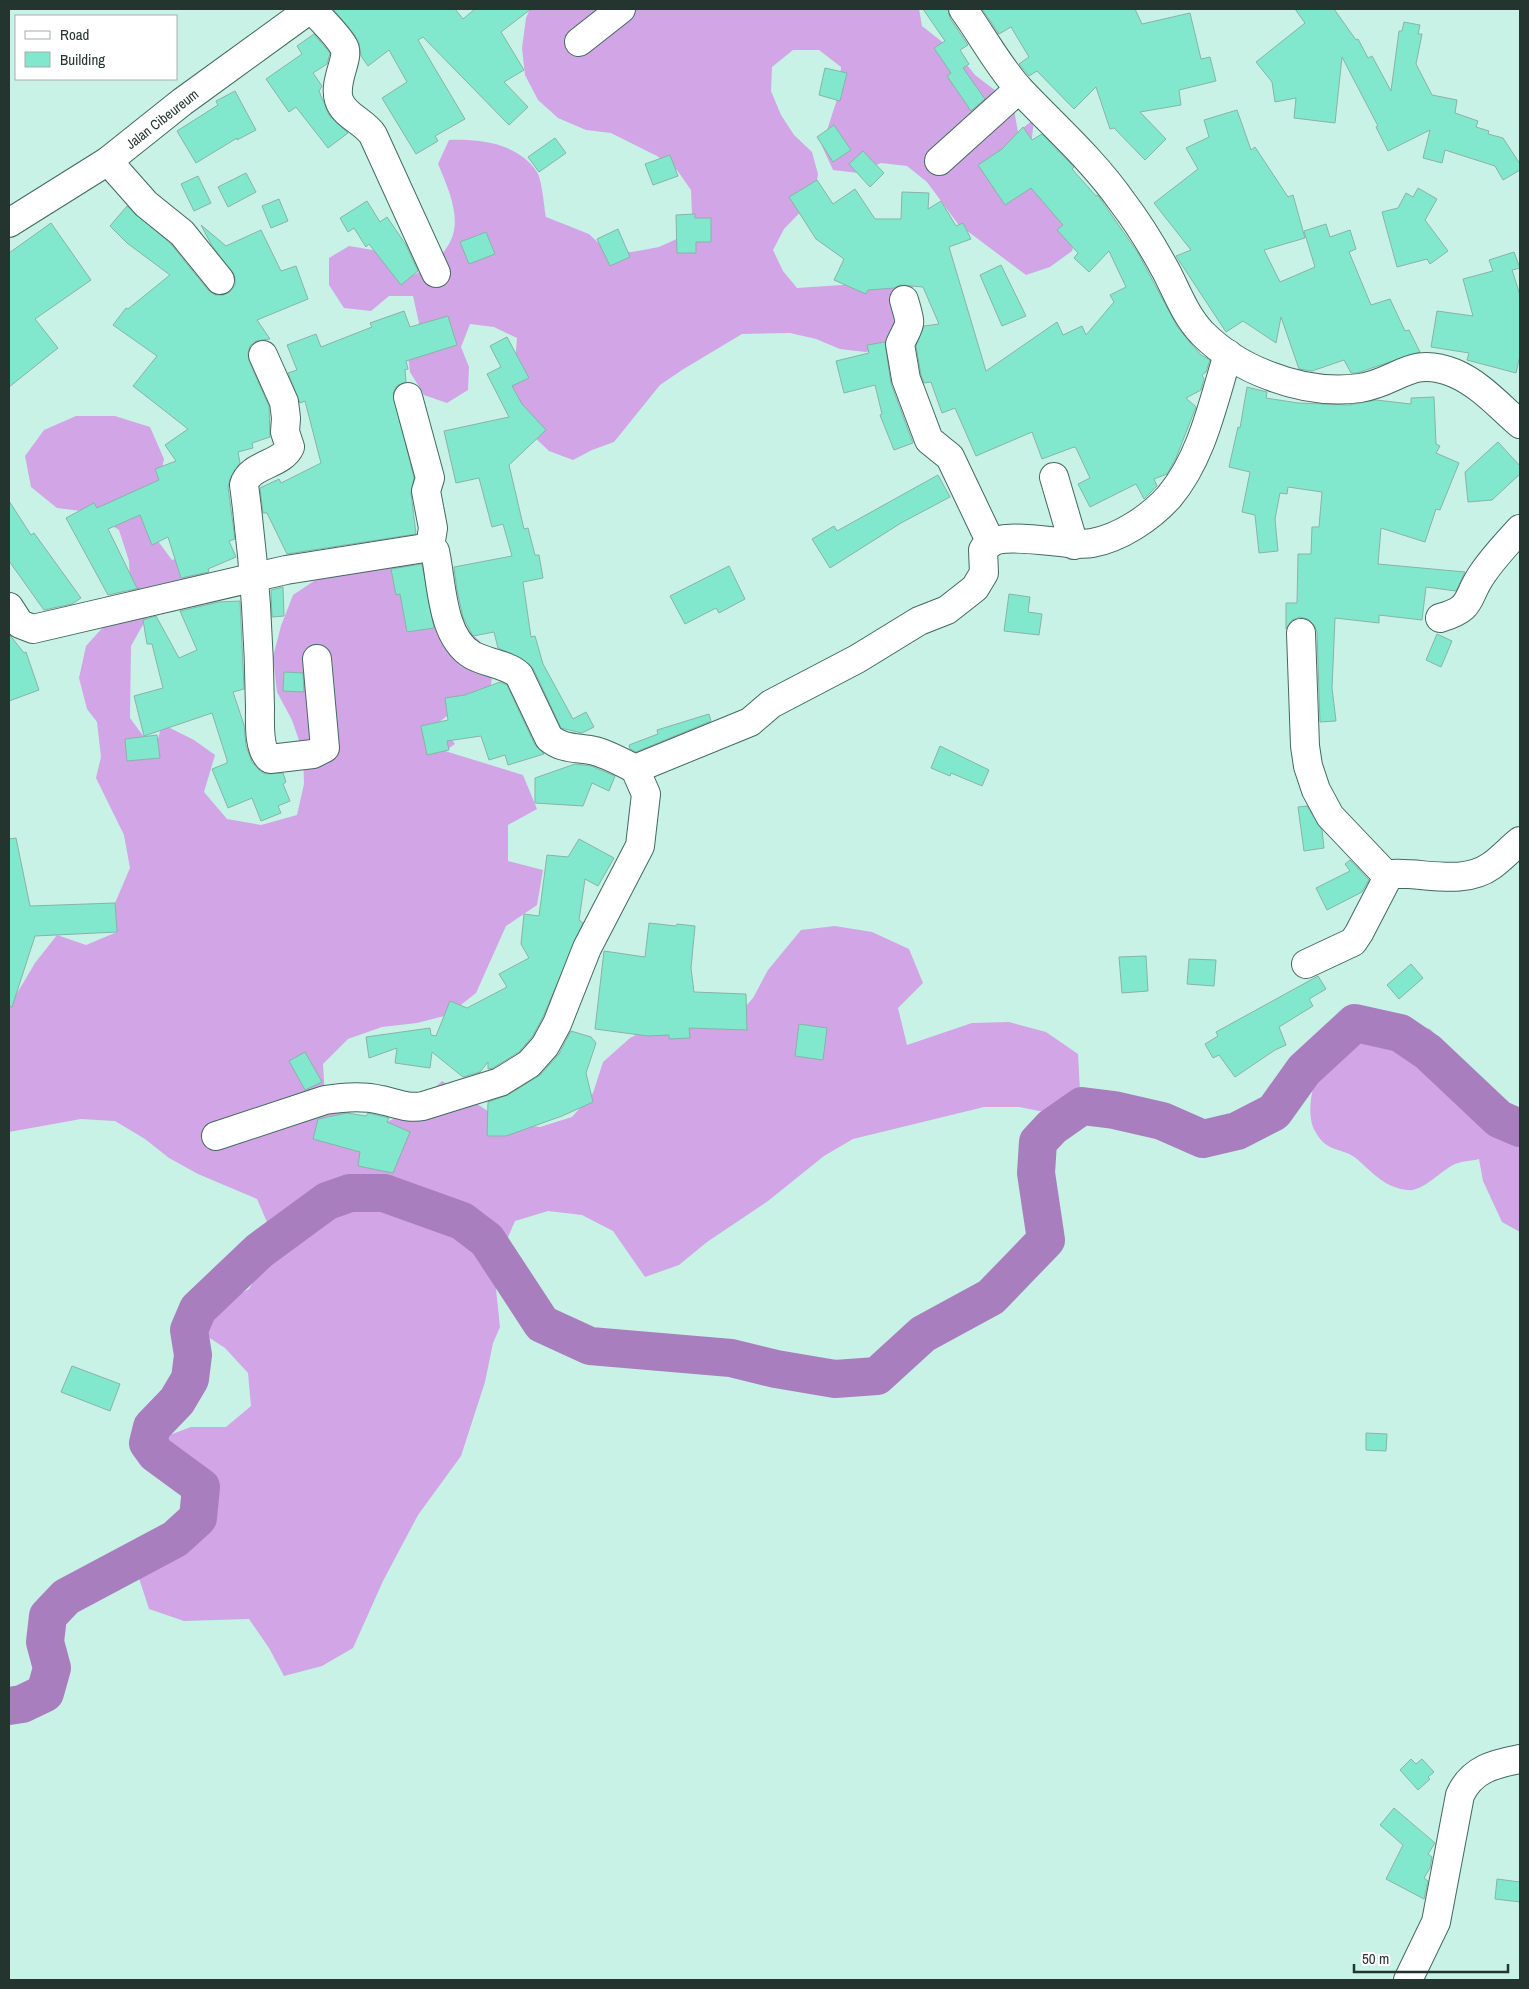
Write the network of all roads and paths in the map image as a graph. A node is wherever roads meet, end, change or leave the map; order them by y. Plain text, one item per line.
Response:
1 (311, 9) edge
2 (621, 9) edge
3 (963, 9) edge
4 (579, 42) dead end
5 (1019, 89) junction
6 (108, 161) junction
7 (939, 161) dead end
8 (9, 223) edge
9 (436, 273) dead end
10 (220, 280) dead end
11 (904, 300) dead end
12 (1228, 354) junction
13 (264, 355) dead end
14 (408, 397) dead end
15 (1520, 424) edge
16 (1054, 476) dead end
17 (1520, 529) edge
18 (991, 542) junction
19 (1074, 544) junction
20 (430, 547) junction
21 (255, 577) junction
22 (9, 607) edge
23 (1440, 618) dead end
24 (1301, 633) dead end
25 (317, 659) dead end
26 (635, 769) junction
27 (1520, 841) edge
28 (1388, 877) junction
29 (1306, 964) dead end
30 (216, 1136) dead end
31 (1520, 1759) edge
32 (1408, 1980) edge

1 - 6 street, Jalan Cibeureum
1 - 9 street
2 - 4 street
3 - 5 street
5 - 7 street
5 - 12 street
6 - 8 street, Jalan Cibeureum
6 - 10 street
11 - 18 street
12 - 15 street
12 - 19 street
13 - 21 street
14 - 20 street
16 - 19 street
17 - 23 street
18 - 19 street
18 - 26 street
20 - 21 street
20 - 26 street
21 - 22 street
21 - 25 street
24 - 28 street
26 - 30 street
27 - 28 street
28 - 29 street
31 - 32 street

